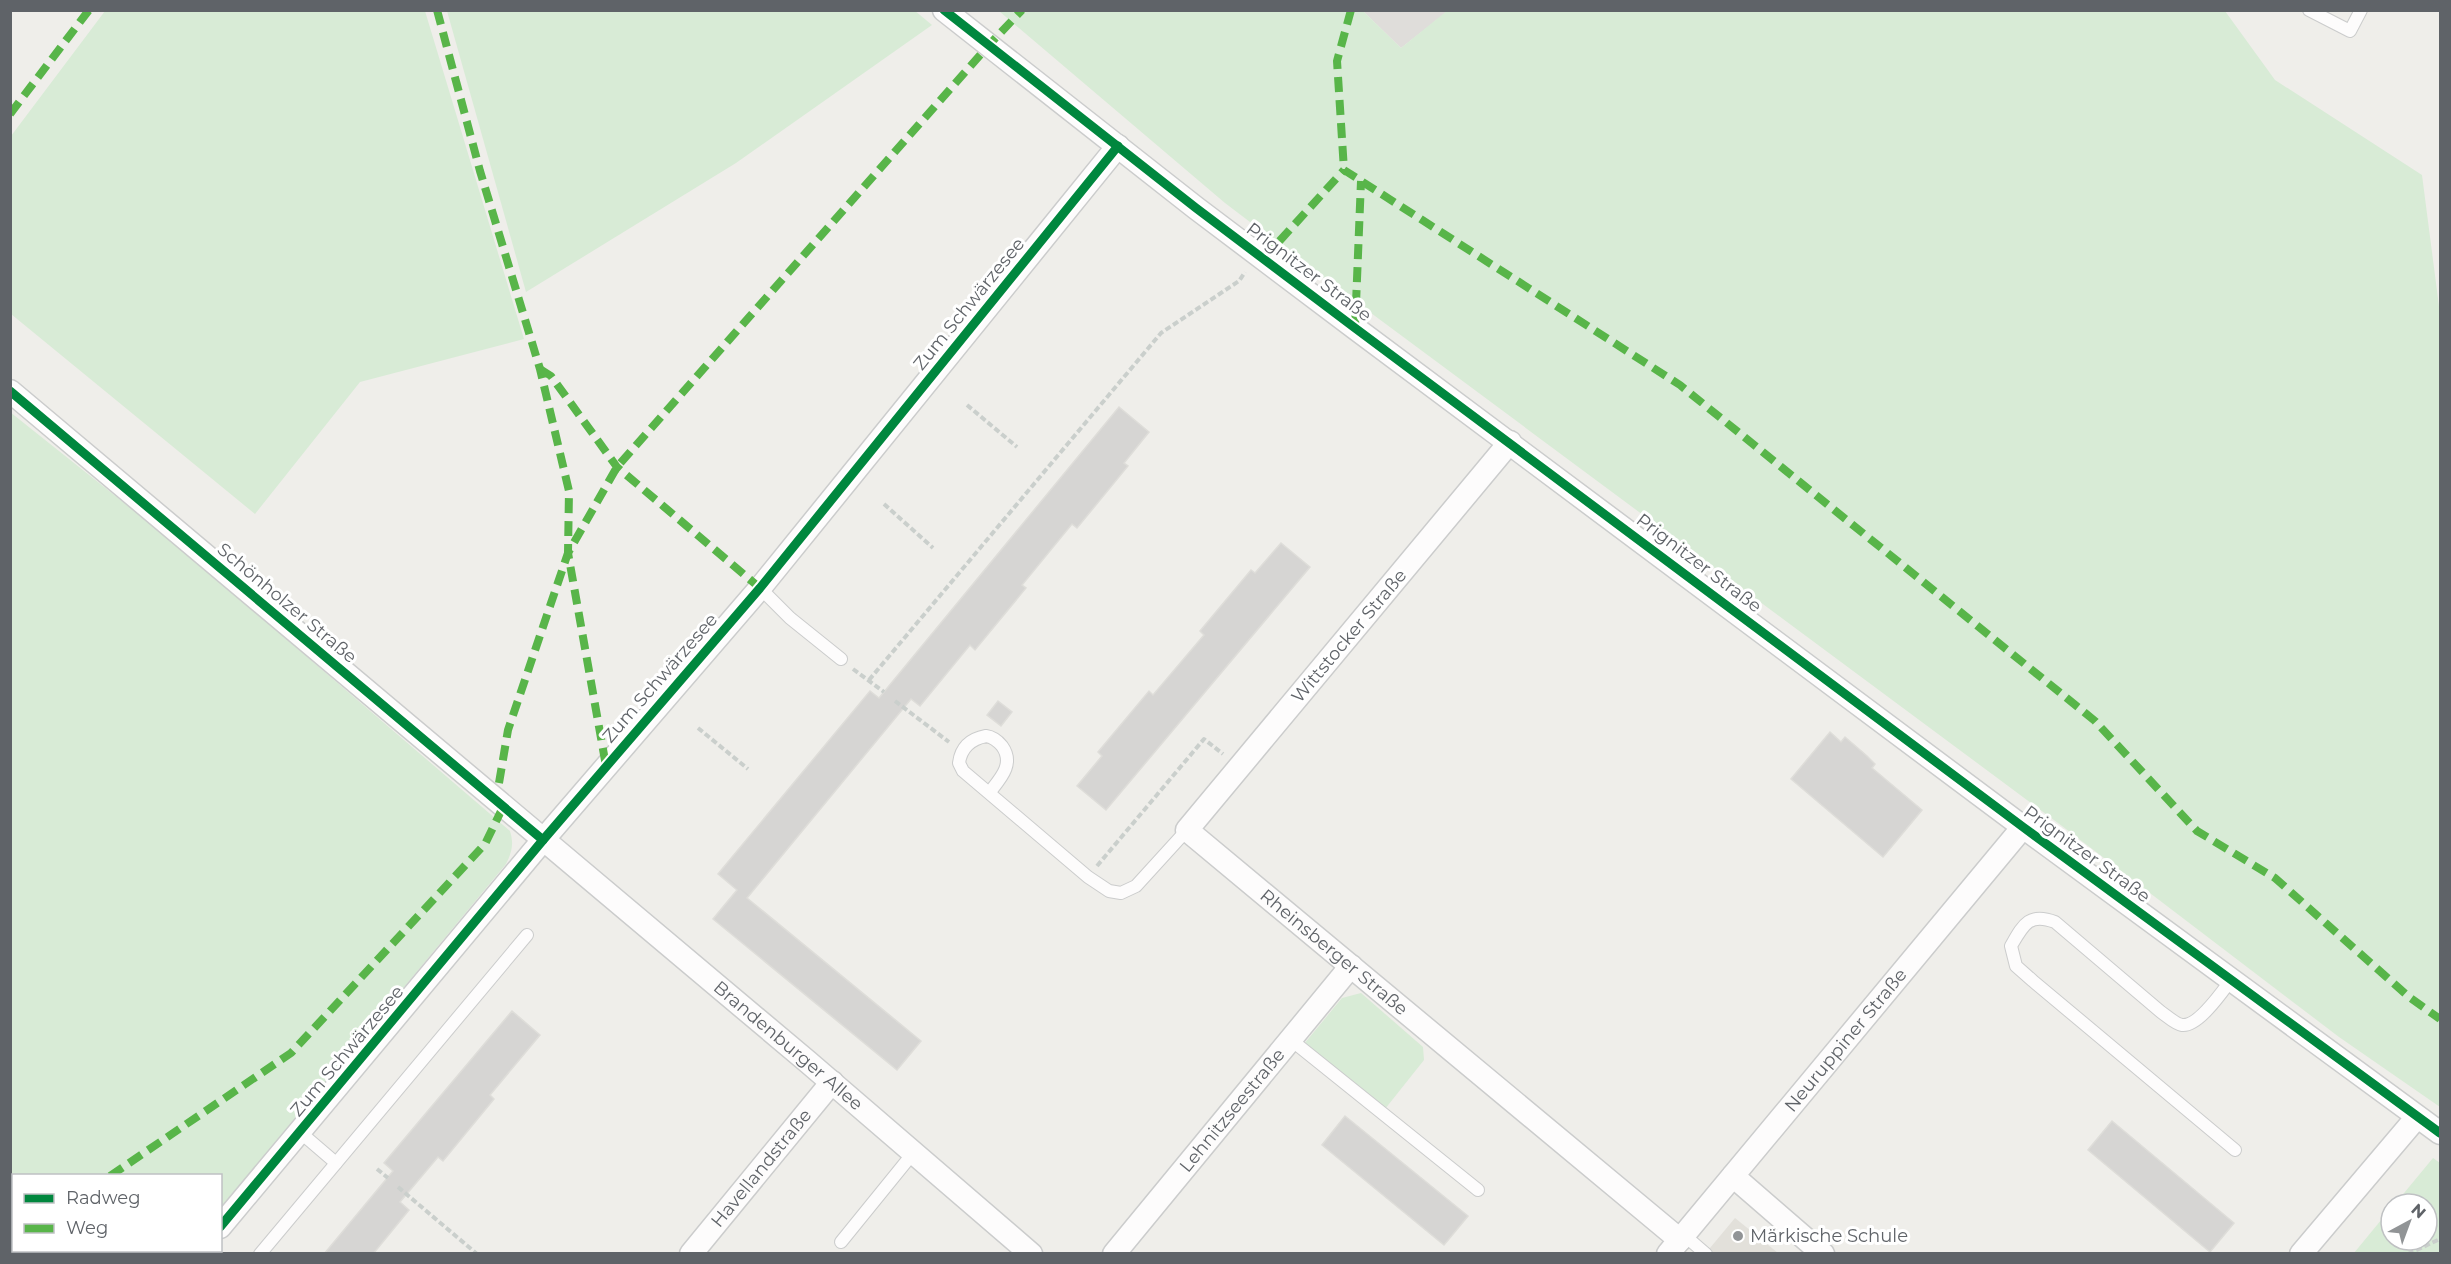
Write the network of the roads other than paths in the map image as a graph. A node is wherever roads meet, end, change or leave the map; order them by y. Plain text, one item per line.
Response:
1 (944, 10) edge
2 (2309, 10) edge
3 (2361, 10) edge
4 (1118, 146) junction
5 (10, 391) edge
6 (1510, 442) junction
7 (760, 588) junction
8 (841, 659) road end
9 (989, 793) junction
10 (2023, 827) junction
11 (1188, 830) junction
12 (543, 840) junction
13 (527, 935) dead end
14 (1351, 966) junction
15 (2231, 980) junction
16 (1290, 1039) junction
17 (832, 1082) junction
18 (2417, 1117) junction
19 (301, 1133) junction
20 (2440, 1133) edge
21 (2235, 1150) dead end
22 (914, 1152) junction
23 (336, 1163) junction
24 (1732, 1176) junction
25 (1478, 1190) dead end
26 (222, 1225) edge
27 (841, 1242) dead end
28 (1677, 1243) edge
29 (260, 1254) edge
30 (690, 1254) edge
31 (1031, 1254) edge
32 (1114, 1254) edge
33 (1706, 1254) edge
34 (1823, 1254) edge
35 (2301, 1254) edge

1 - 4 street, Prignitzer Straße
2 - 3 lane
4 - 6 street, Prignitzer Straße
4 - 7 street, Zum Schwärzesee
5 - 12 street, Schönholzer Straße
6 - 10 street, Prignitzer Straße
6 - 11 street, Wittstocker Straße
7 - 8 lane
7 - 12 street, Zum Schwärzesee
9 - 9 lane
9 - 11 lane
10 - 15 street, Prignitzer Straße
10 - 24 street, Neuruppiner Straße
11 - 14 street, Rheinsberger Straße
12 - 17 street, Brandenburger Allee
12 - 19 street, Zum Schwärzesee
13 - 23 lane
14 - 16 street, Lehnitzseestraße
14 - 28 street, Rheinsberger Straße
15 - 18 street, Prignitzer Straße
15 - 21 lane
16 - 25 lane
16 - 32 street, Lehnitzseestraße
17 - 22 street, Brandenburger Allee
17 - 30 street, Havellandstraße
18 - 20 street, Prignitzer Straße
18 - 35 street
19 - 23 lane, Zum Schwärzesee
19 - 26 street, Zum Schwärzesee
22 - 27 lane
22 - 31 street, Brandenburger Allee
23 - 29 lane
24 - 28 street, Neuruppiner Straße
24 - 34 street
28 - 33 lane

